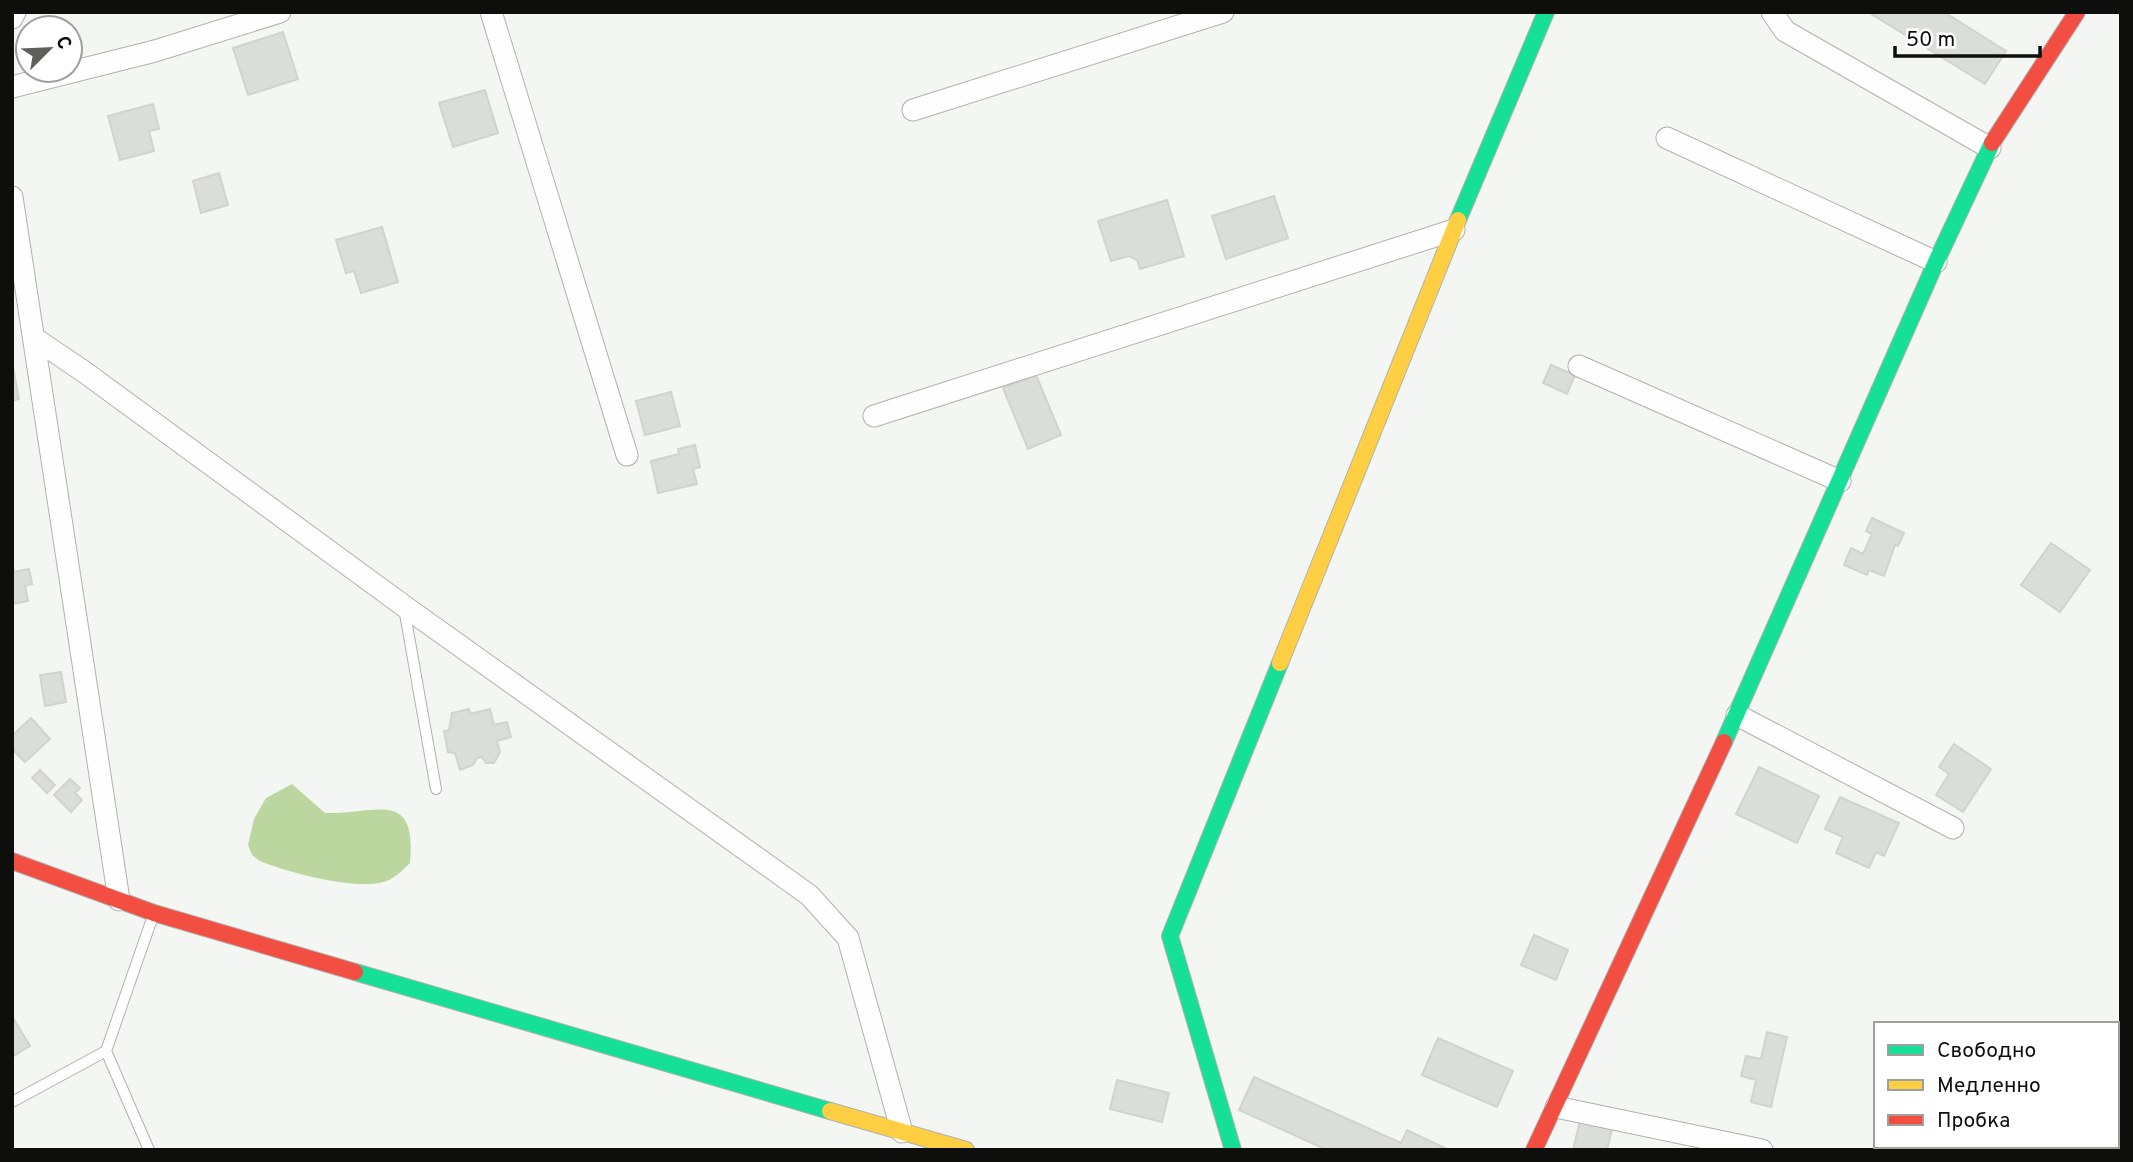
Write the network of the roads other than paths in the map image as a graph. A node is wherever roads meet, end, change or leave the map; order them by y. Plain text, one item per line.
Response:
1 (15, 12) edge
2 (280, 12) edge
3 (491, 12) edge
4 (1223, 12) edge
5 (1546, 12) edge
6 (1772, 12) edge
7 (2077, 12) edge
8 (12, 18) edge
9 (12, 87) edge
10 (913, 110) dead end
11 (1667, 138) dead end
12 (1990, 148) junction
13 (12, 197) edge
14 (1454, 230) junction
15 (1936, 262) junction
16 (34, 338) junction
17 (1579, 366) dead end
18 (874, 416) dead end
19 (627, 455) dead end
20 (1840, 481) junction
21 (404, 606) junction
22 (1737, 715) junction
23 (436, 789) dead end
24 (1953, 828) dead end
25 (12, 861) edge
26 (119, 900) junction
27 (153, 913) junction
28 (106, 1051) junction
29 (12, 1102) edge
30 (1556, 1107) junction
31 (902, 1132) junction
32 (149, 1150) edge
33 (966, 1150) edge
34 (1233, 1150) edge
35 (1534, 1150) edge
36 (1762, 1150) edge

1 - 8 street
2 - 9 street
3 - 19 street
4 - 10 street
5 - 14 street
6 - 12 street
7 - 12 street
11 - 15 street
12 - 15 street
13 - 16 street
14 - 18 street
14 - 34 street
15 - 20 street
16 - 21 street
16 - 26 street
17 - 20 street
20 - 22 street
21 - 23 lane
21 - 31 street
22 - 24 street
22 - 30 street
25 - 26 street
26 - 27 street
27 - 28 lane
27 - 31 street
28 - 29 lane
28 - 32 lane
30 - 35 street
30 - 36 street
31 - 33 street

